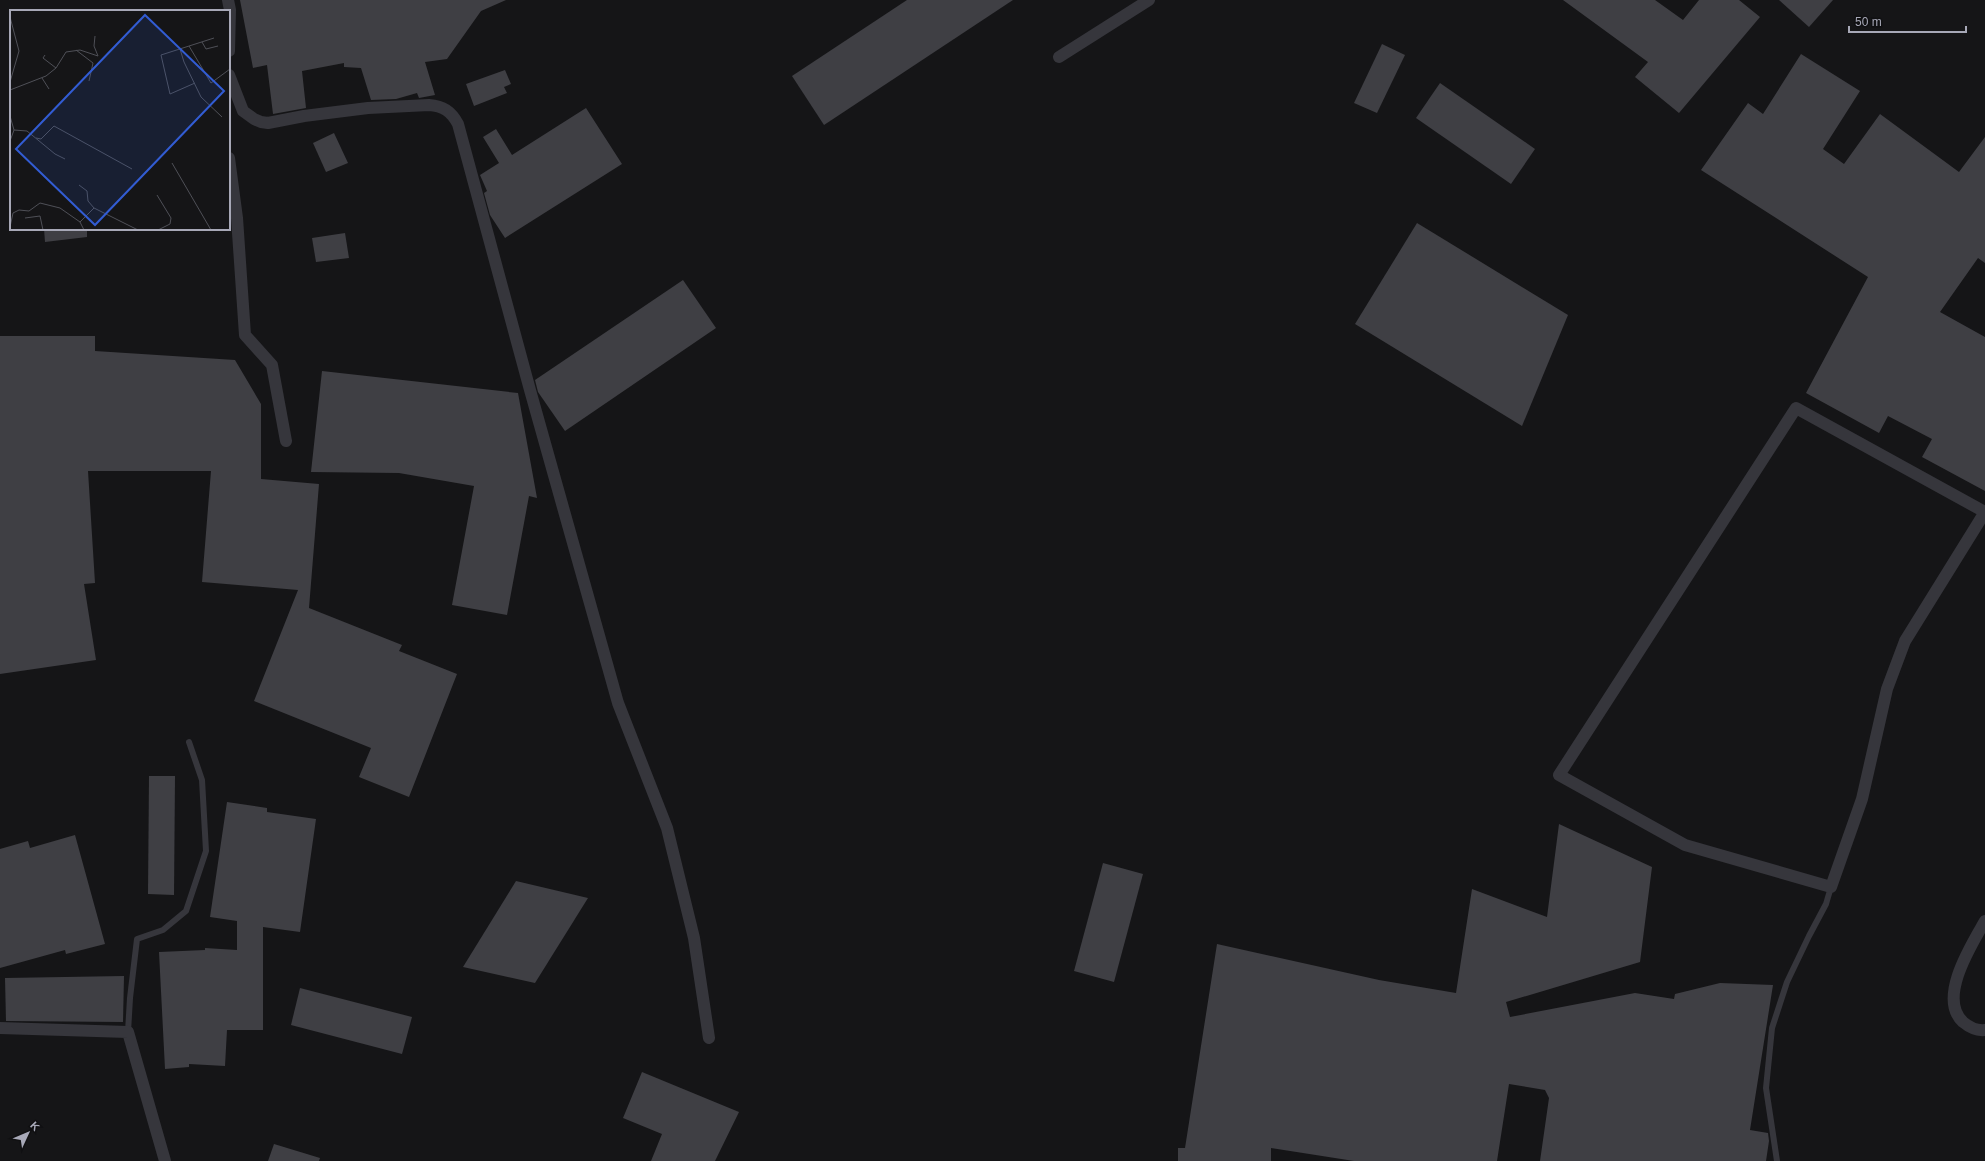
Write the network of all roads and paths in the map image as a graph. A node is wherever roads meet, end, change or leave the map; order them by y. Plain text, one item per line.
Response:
1 (228, 0) edge
2 (1149, 0) edge
3 (230, 10) edge
4 (1059, 57) dead end
5 (230, 78) edge
6 (230, 166) edge
7 (286, 441) dead end
8 (190, 742) dead end
9 (1831, 888) junction
10 (1985, 921) edge
11 (0, 1028) edge
12 (1985, 1030) edge
13 (128, 1032) junction
14 (709, 1038) dead end
15 (165, 1161) edge
16 (1777, 1161) edge

1 - 3 street
2 - 4 street
5 - 14 street
6 - 7 street
8 - 13 lane
9 - 9 street
9 - 16 lane
10 - 12 street
11 - 13 street
13 - 15 street

